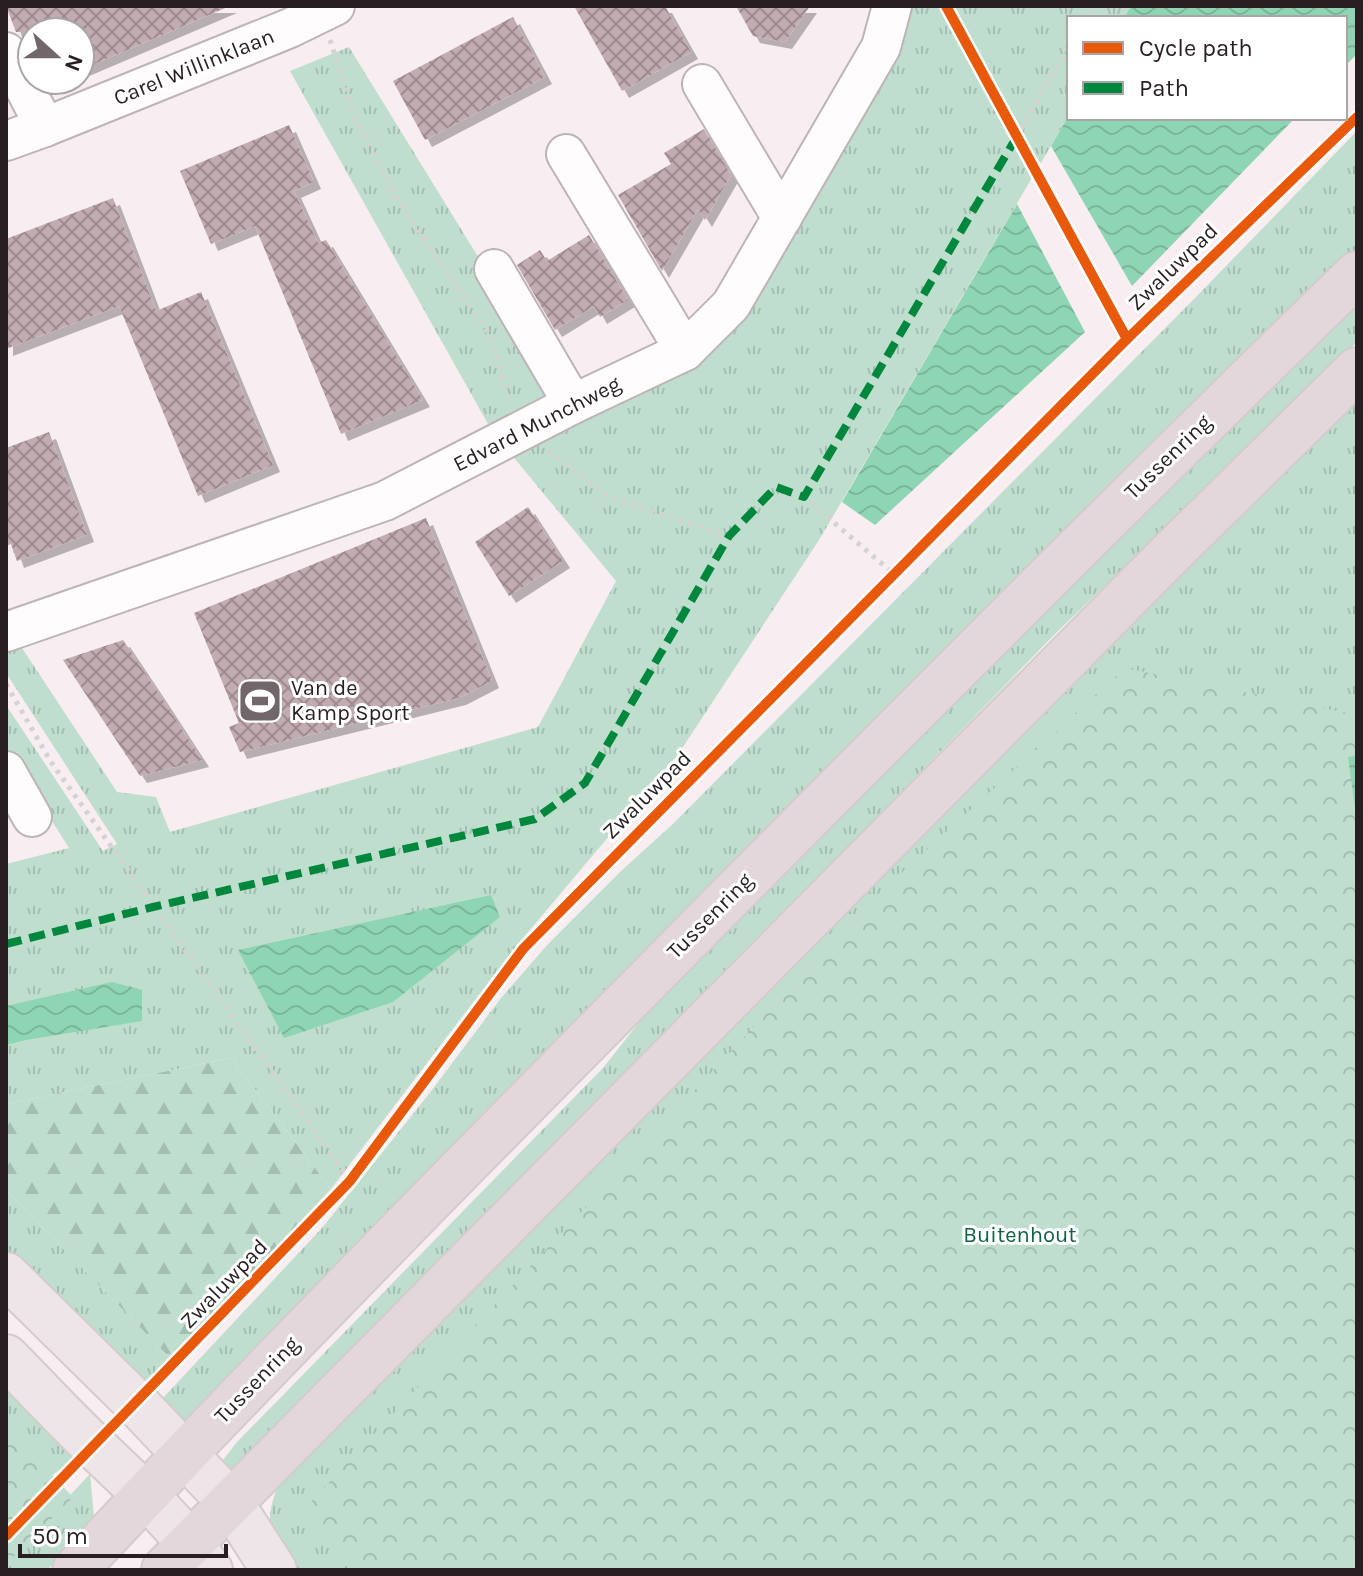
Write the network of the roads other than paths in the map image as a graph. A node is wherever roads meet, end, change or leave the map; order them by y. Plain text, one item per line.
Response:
1 (335, 6) edge
2 (892, 6) edge
3 (285, 17) edge
4 (6, 52) edge
5 (702, 84) dead end
6 (45, 127) junction
7 (6, 141) edge
8 (575, 153) dead end
9 (782, 218) junction
10 (494, 269) dead end
11 (1357, 274) edge
12 (692, 344) junction
13 (1357, 370) edge
14 (573, 404) junction
15 (6, 632) edge
16 (6, 771) edge
17 (32, 817) dead end
18 (6, 1275) edge
19 (6, 1357) edge
20 (184, 1454) junction
21 (146, 1494) junction
22 (231, 1503) junction
23 (188, 1561) edge
24 (75, 1570) edge
25 (274, 1570) edge

1 - 3 street, Carel Willinklaan
2 - 9 street, Edvard Munchweg
3 - 6 street, Carel Willinklaan
4 - 6 street
5 - 9 street
6 - 7 street, Carel Willinklaan
8 - 12 street
9 - 12 street, Edvard Munchweg
10 - 14 street
11 - 20 highway, Tussenring
12 - 14 street, Edvard Munchweg
13 - 22 highway
14 - 15 street, Edvard Munchweg
16 - 17 street
18 - 20 main road
19 - 21 main road
20 - 21 highway, Tussenring
20 - 22 main road
21 - 23 main road
21 - 24 highway, Tussenring
22 - 23 highway
22 - 25 main road

